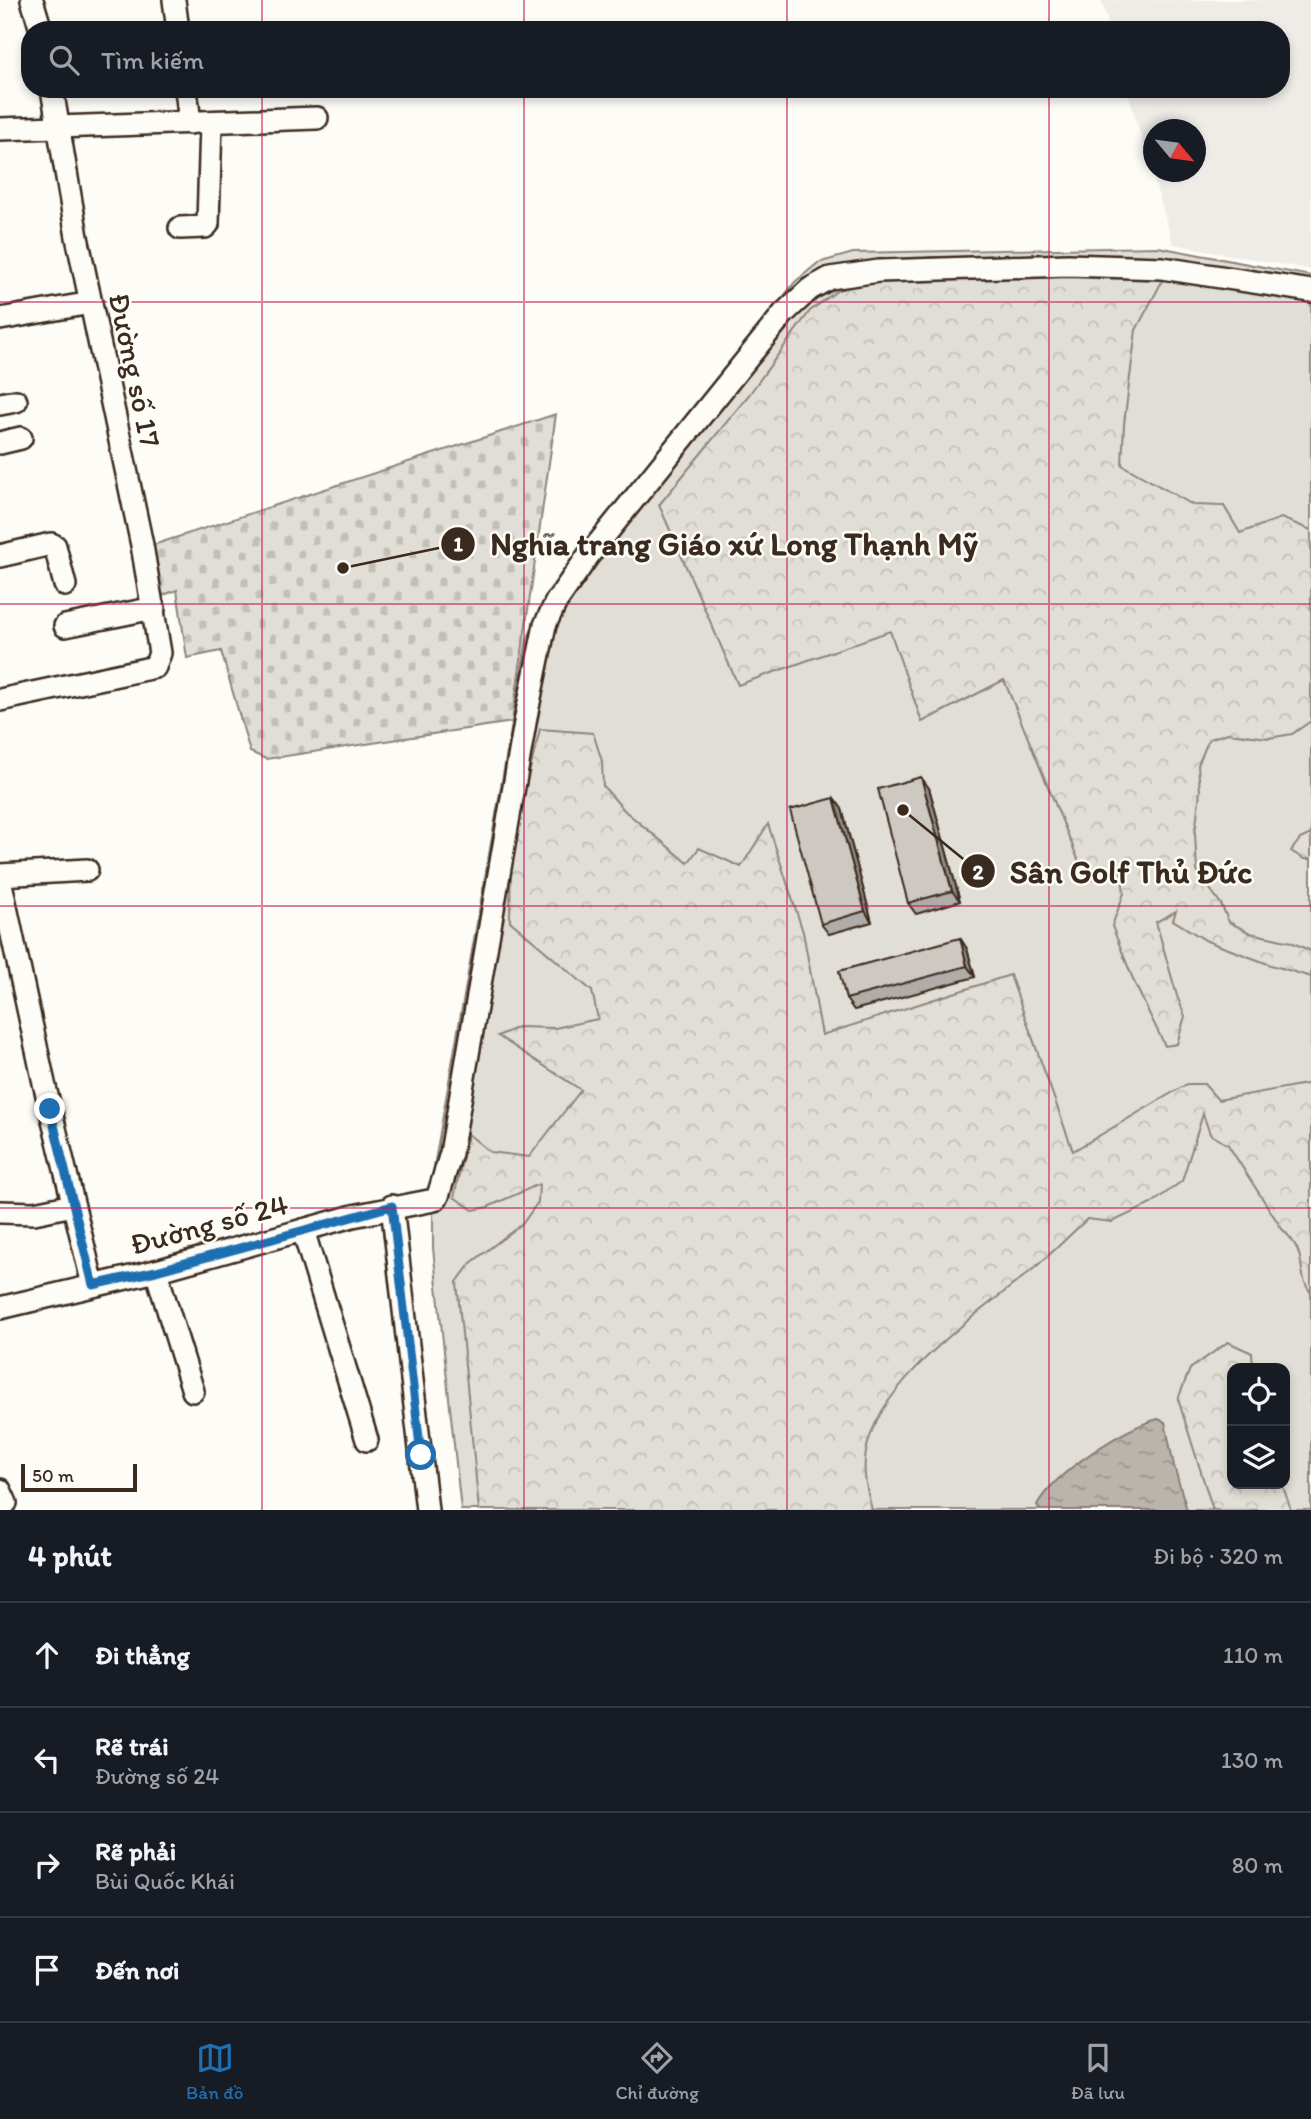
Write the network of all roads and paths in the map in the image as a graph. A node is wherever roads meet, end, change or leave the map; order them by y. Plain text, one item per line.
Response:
1 (32, 0) edge
2 (174, 0) edge
3 (38, 21) edge
4 (177, 21) edge
5 (53, 98) edge
6 (190, 98) edge
7 (317, 118) dead end
8 (201, 123) junction
9 (58, 128) junction
10 (0, 129) edge
11 (180, 228) dead end
12 (1311, 291) edge
13 (91, 303) junction
14 (0, 320) edge
15 (0, 556) edge
16 (65, 585) dead end
17 (154, 608) junction
18 (65, 626) dead end
19 (0, 700) edge
20 (87, 870) dead end
21 (0, 881) edge
22 (73, 1205) junction
23 (392, 1206) junction
24 (0, 1212) edge
25 (303, 1230) junction
26 (156, 1271) junction
27 (93, 1285) junction
28 (0, 1308) edge
29 (193, 1391) dead end
30 (367, 1440) dead end
31 (0, 1490) edge
32 (0, 1508) edge
33 (427, 1510) edge

1 - 3 street
2 - 4 street
5 - 9 street, Đường số 17
6 - 8 street
7 - 8 street
8 - 9 street
8 - 11 street
9 - 10 street
9 - 13 street, Đường số 17
12 - 23 street, Đường số 24
13 - 14 street
13 - 17 street, Đường số 17
15 - 16 street
17 - 18 street
17 - 19 street, Đường số 17
20 - 21 street
21 - 22 street
22 - 24 street
22 - 27 street
23 - 25 street, Đường số 24
23 - 33 street
25 - 26 street, Đường số 24
25 - 30 street
26 - 27 street, Đường số 24
26 - 29 street
27 - 28 street, Đường số 24
31 - 32 street

